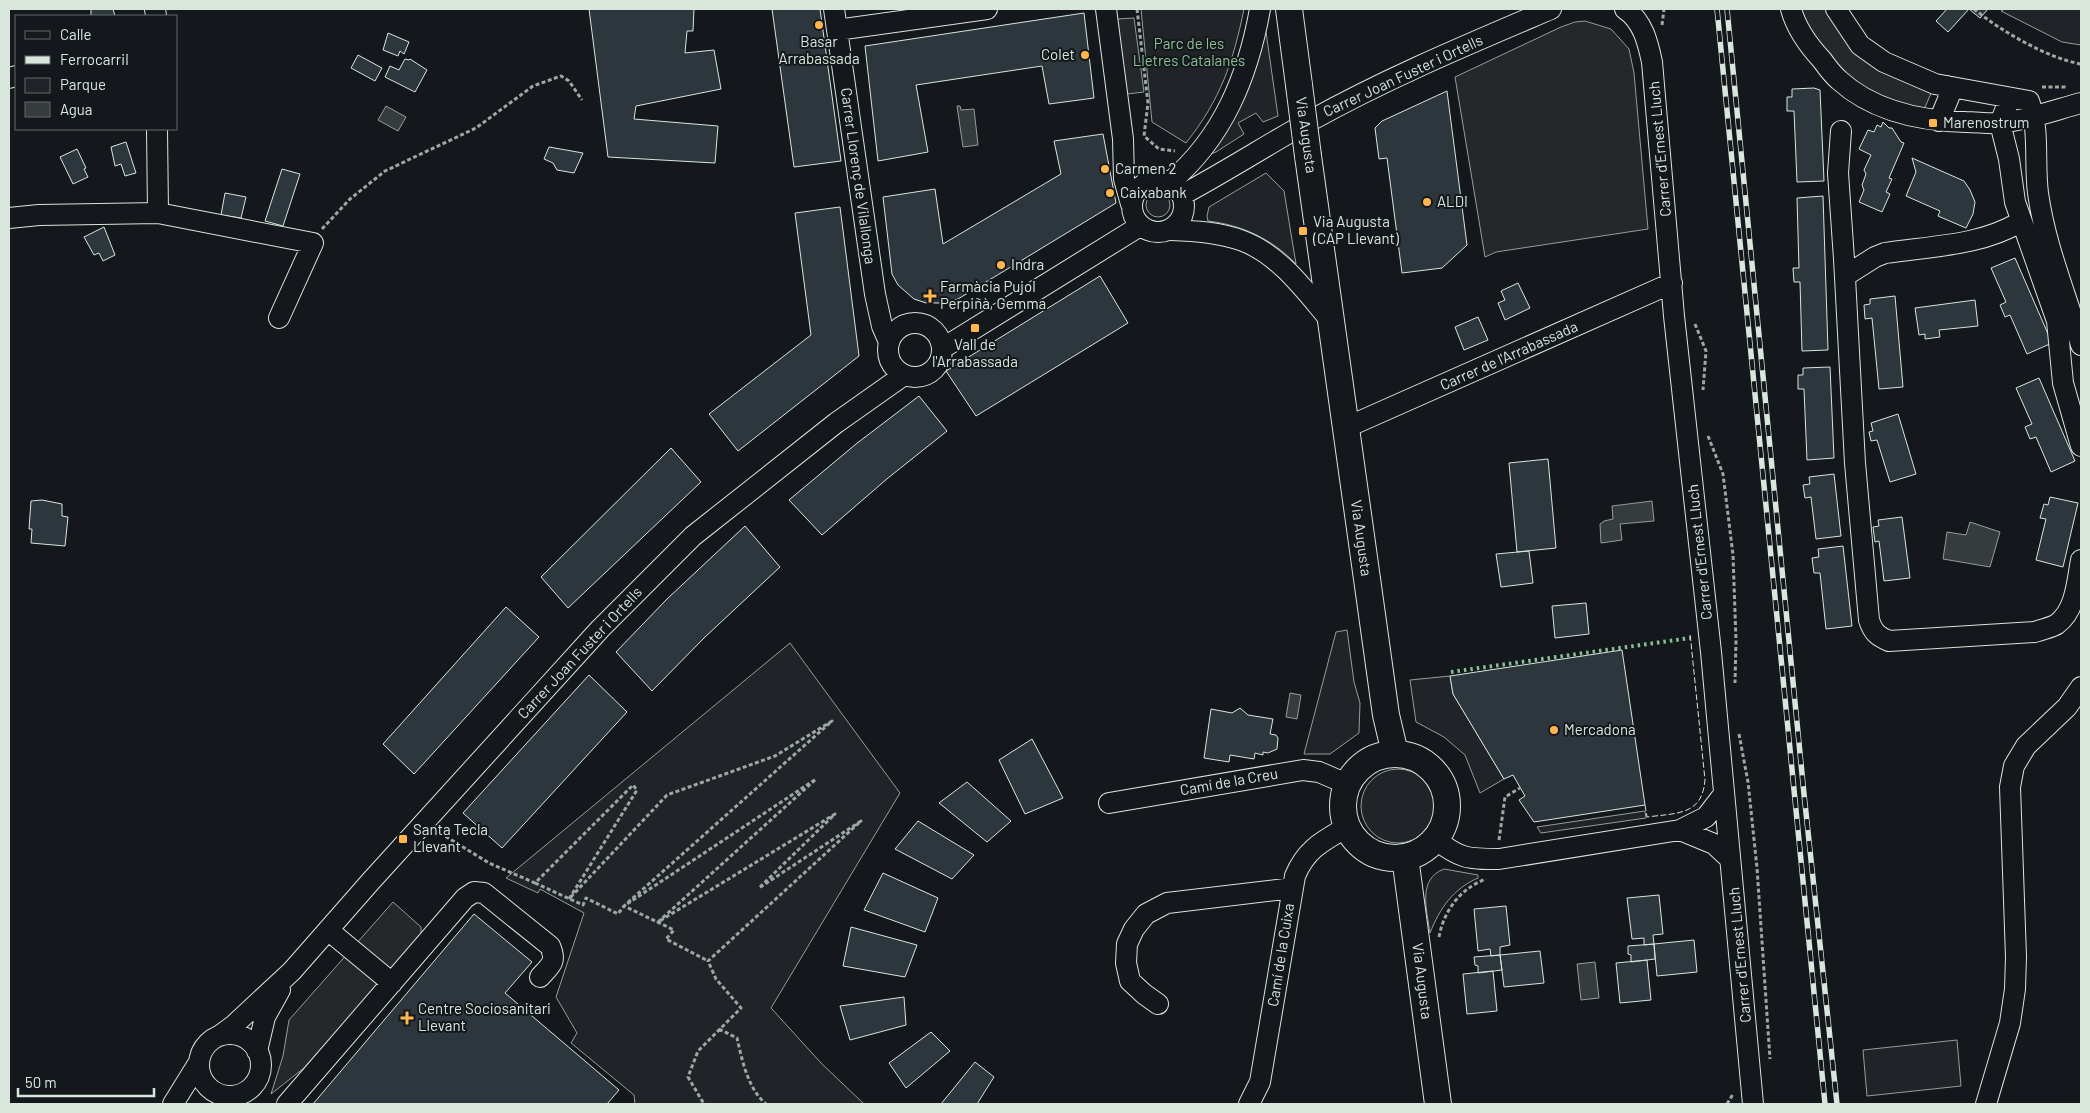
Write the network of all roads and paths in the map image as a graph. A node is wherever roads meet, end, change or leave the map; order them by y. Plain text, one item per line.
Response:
1 (834, 9) edge
2 (987, 9) edge
3 (1106, 9) edge
4 (1137, 9) edge
5 (1260, 9) edge
6 (1289, 9) edge
7 (1550, 9) edge
8 (1625, 9) edge
9 (1647, 9) edge
10 (1791, 9) edge
11 (1836, 9) edge
12 (1974, 9) edge
13 (1641, 28) junction
14 (837, 30) junction
15 (2081, 64) edge
16 (1948, 86) junction
17 (582, 100) dead end
18 (2081, 103) edge
19 (2025, 105) junction
20 (1939, 121) junction
21 (2000, 123) junction
22 (157, 130) edge
23 (1841, 131) dead end
24 (1123, 139) junction
25 (1181, 151) dead end
26 (1148, 182) junction
27 (1176, 189) junction
28 (2015, 202) junction
29 (1131, 204) junction
30 (158, 213) junction
31 (9, 218) edge
32 (2020, 222) junction
33 (1140, 226) junction
34 (1170, 230) junction
35 (1978, 240) junction
36 (313, 244) junction
37 (1845, 276) junction
38 (1672, 283) junction
39 (279, 318) dead end
40 (1331, 321) junction
41 (1693, 321) dead end
42 (889, 342) junction
43 (2081, 345) edge
44 (943, 348) junction
45 (904, 375) junction
46 (1703, 395) dead end
47 (1345, 428) junction
48 (1707, 430) dead end
49 (2081, 446) edge
50 (2081, 560) edge
51 (2081, 687) edge
52 (1735, 693) dead end
53 (1738, 729) dead end
54 (1395, 753) junction
55 (1347, 784) junction
56 (1520, 788) dead end
57 (1723, 795) junction
58 (1109, 803) dead end
59 (425, 822) junction
60 (1347, 827) junction
61 (1680, 830) junction
62 (1435, 839) junction
63 (1405, 857) junction
64 (1499, 859) junction
65 (1730, 859) junction
66 (535, 883) junction
67 (1292, 888) junction
68 (569, 899) junction
69 (624, 906) junction
70 (658, 922) junction
71 (328, 930) junction
72 (1438, 939) dead end
73 (708, 960) junction
74 (292, 971) junction
75 (540, 976) dead end
76 (392, 983) junction
77 (1158, 1004) dead end
78 (719, 1029) junction
79 (218, 1036) junction
80 (258, 1051) junction
81 (199, 1062) junction
82 (1770, 1067) dead end
83 (1733, 1092) dead end
84 (230, 1098) edge
85 (173, 1104) edge
86 (287, 1104) edge
87 (704, 1104) edge
88 (766, 1104) edge
89 (1249, 1104) edge
90 (1438, 1104) edge
91 (1726, 1104) edge
92 (1753, 1104) edge
93 (1986, 1104) edge

1 - 14 street, Carrer Llorenç de Vilallonga
2 - 14 street
3 - 24 street
4 - 25 path
5 - 27 street
6 - 40 main road, Via Augusta, bridge
7 - 27 street, Carrer Joan Fuster i Ortells
8 - 13 street, Carrer d'Ernest Lluch
9 - 13 street
10 - 20 street
11 - 16 street
12 - 15 path
13 - 38 street, Carrer d'Ernest Lluch
14 - 42 street, Carrer Llorenç de Vilallonga
16 - 19 street
16 - 20 street
17 - 36 path
18 - 19 street
19 - 21 street
19 - 21 street
19 - 43 street
20 - 21 street
21 - 28 street
22 - 30 street
23 - 37 street
24 - 26 street
24 - 29 street
26 - 27 street
26 - 29 street
27 - 34 street
28 - 32 street
28 - 35 street
29 - 33 street
30 - 31 street
30 - 36 street
32 - 35 street
32 - 49 street
33 - 34 street
33 - 44 street
34 - 40 street
35 - 37 street
36 - 39 street
37 - 50 street
38 - 47 street, Carrer de l'Arrabassada
38 - 57 street, Carrer d'Ernest Lluch
40 - 47 main road, Via Augusta
41 - 46 path
42 - 44 street
42 - 45 street
44 - 45 street
45 - 59 street, Carrer Joan Fuster i Ortells
47 - 54 main road, Via Augusta
48 - 52 path
51 - 93 street
53 - 82 path
54 - 55 main road
54 - 62 main road
55 - 58 street, Camí de la Creu
55 - 60 main road
56 - 64 path
57 - 61 street
57 - 65 street, Carrer d'Ernest Lluch
59 - 66 path
59 - 71 street, Carrer Joan Fuster i Ortells
60 - 63 main road
60 - 67 street, Camí de la Cuixa
61 - 64 street
61 - 65 street
62 - 63 main road
62 - 64 street
63 - 90 main road, Via Augusta
64 - 72 path
65 - 92 street, Carrer d'Ernest Lluch
66 - 68 path
66 - 68 path
67 - 77 street
67 - 89 street, Camí de la Cuixa
68 - 69 path
68 - 69 path
69 - 70 path
69 - 70 path
70 - 73 path
70 - 73 path
71 - 74 street, Carrer Joan Fuster i Ortells
71 - 76 street
73 - 78 path
74 - 79 street, Carrer Joan Fuster i Ortells
74 - 80 street, Carrer Joan Fuster i Ortells
75 - 76 street
76 - 86 street
78 - 87 path
78 - 88 path
79 - 80 street
79 - 81 street
80 - 84 street
81 - 84 street
81 - 85 street
83 - 91 path
84 - 85 street

